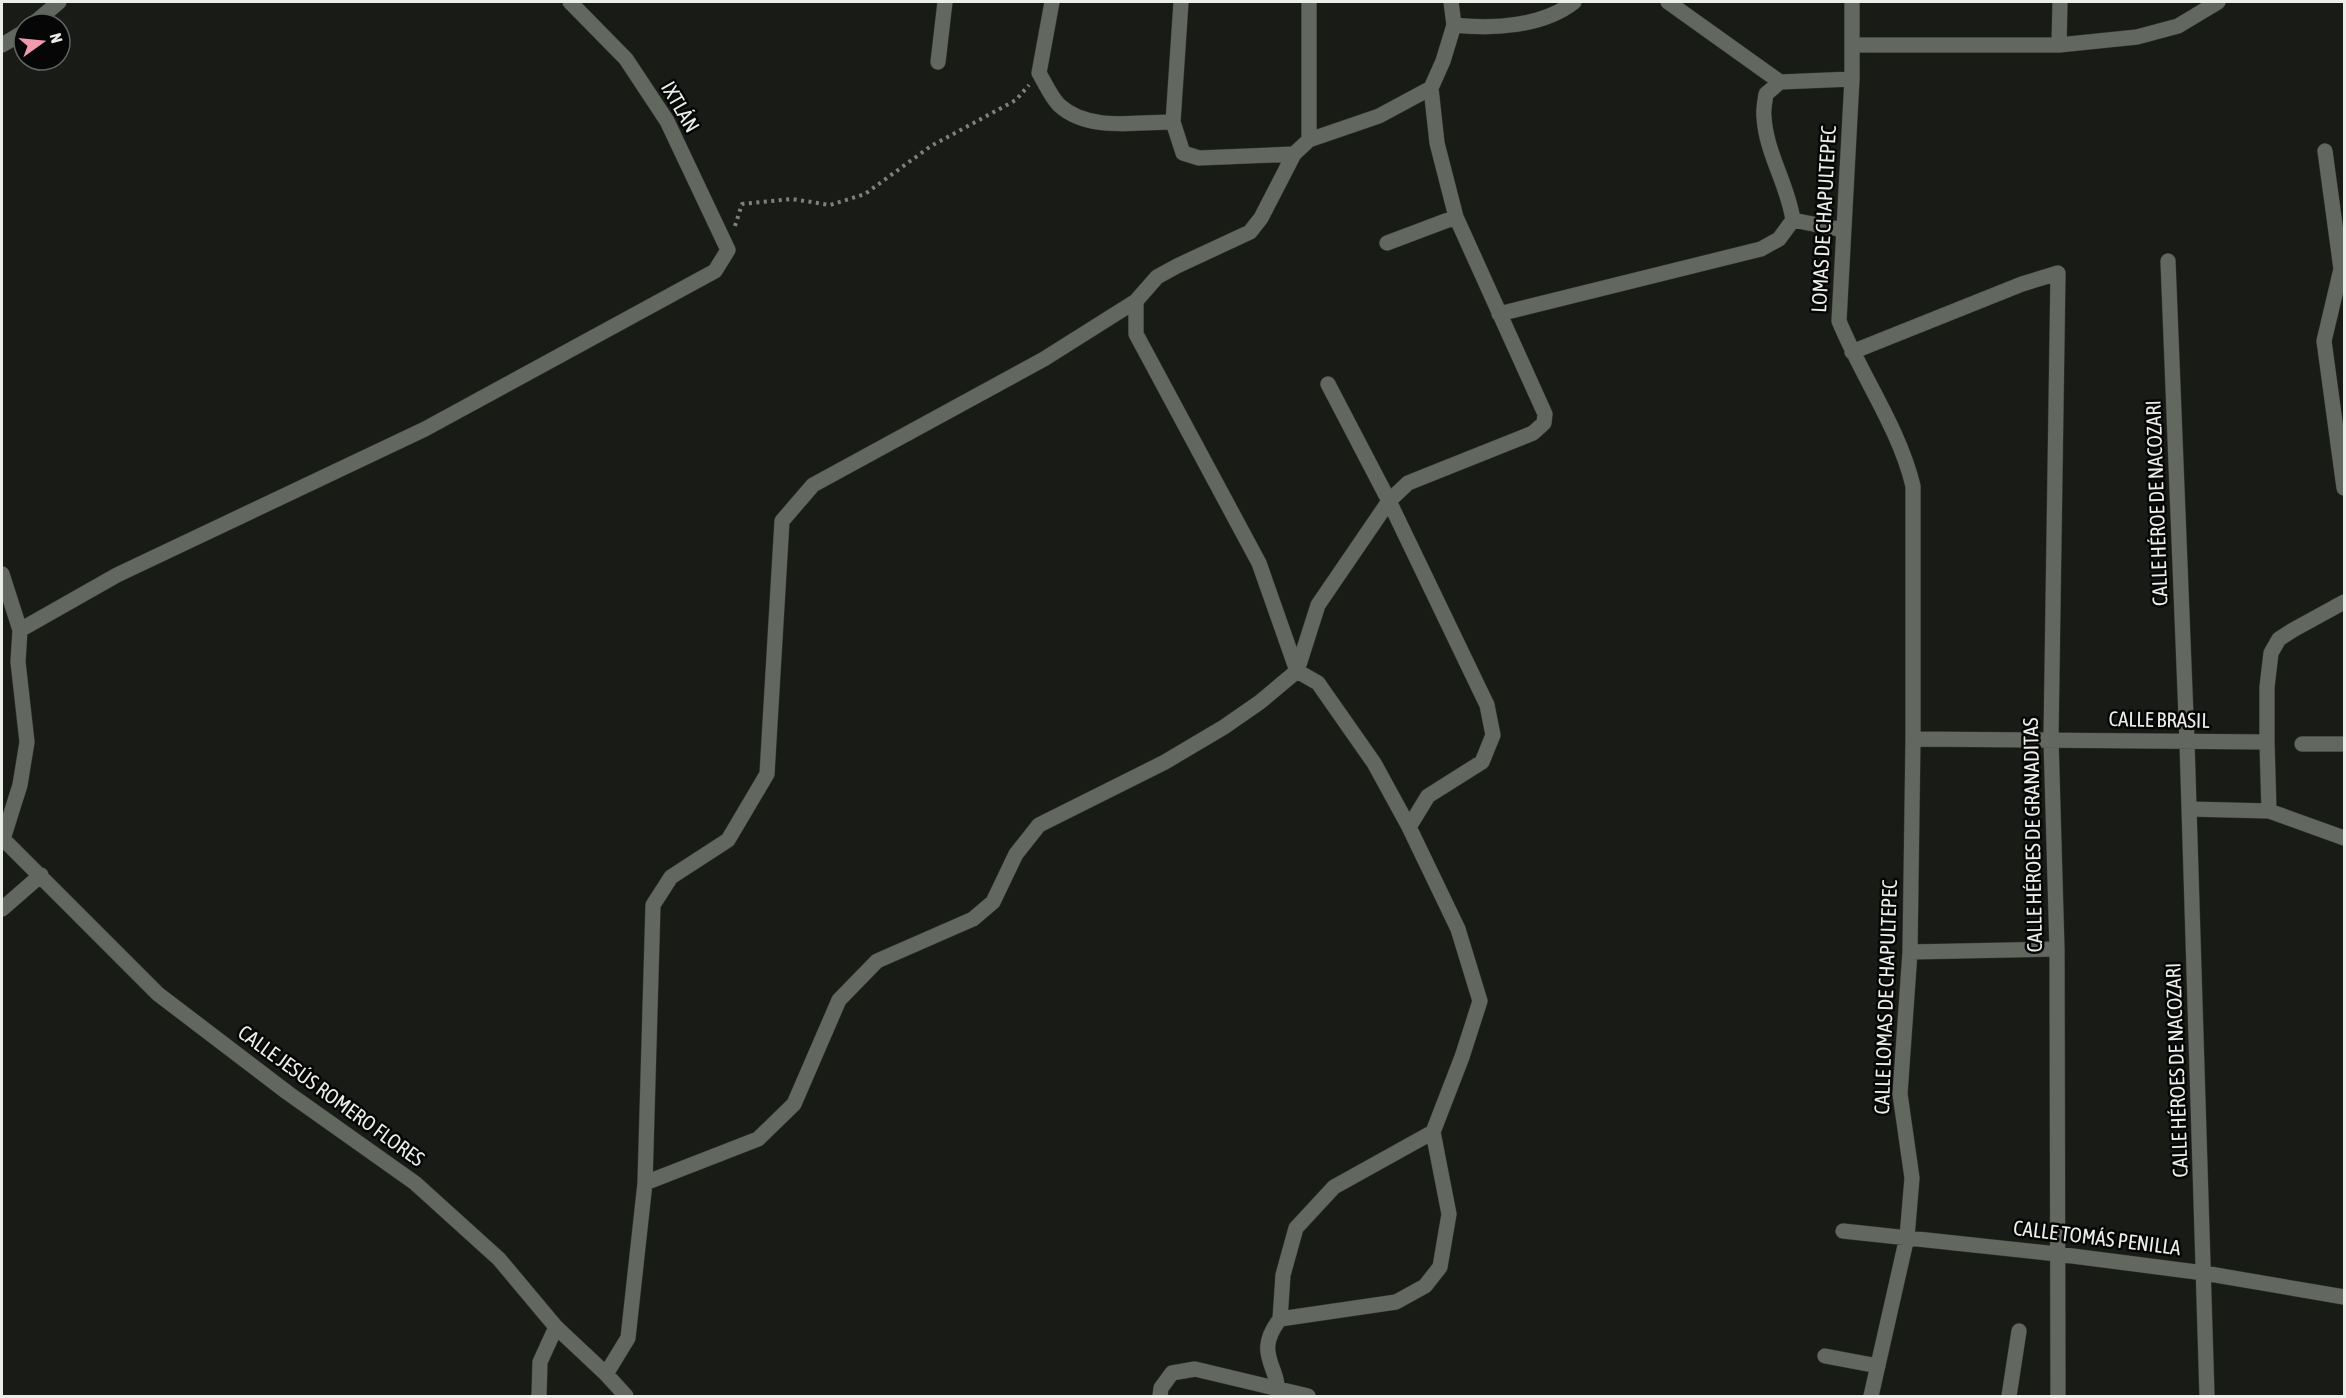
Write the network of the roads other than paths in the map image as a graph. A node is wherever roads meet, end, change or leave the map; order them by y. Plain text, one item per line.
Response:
1 (59, 2) edge
2 (570, 2) edge
3 (945, 2) edge
4 (1052, 2) edge
5 (1181, 2) edge
6 (1309, 2) edge
7 (1450, 2) edge
8 (1574, 2) edge
9 (1668, 2) edge
10 (1852, 2) edge
11 (2060, 2) edge
12 (2218, 2) edge
13 (47, 12) edge
14 (1454, 25) junction
15 (1852, 45) junction
16 (2059, 45) junction
17 (938, 62) dead end
18 (1852, 79) junction
19 (1780, 82) junction
20 (1431, 88) junction
21 (1173, 122) junction
22 (1309, 140) junction
23 (2325, 151) dead end
24 (1294, 154) junction
25 (1456, 217) junction
26 (1792, 220) junction
27 (1843, 230) junction
28 (1387, 243) dead end
29 (2168, 261) dead end
30 (1136, 301) junction
31 (1499, 314) junction
32 (1852, 352) junction
33 (1328, 384) dead end
34 (2344, 488) edge
35 (1389, 501) junction
36 (2, 574) edge
37 (2344, 602) edge
38 (20, 630) junction
39 (1297, 671) junction
40 (1913, 739) junction
41 (2050, 740) junction
42 (2187, 742) junction
43 (2266, 742) junction
44 (2302, 744) dead end
45 (2344, 744) edge
46 (2190, 809) junction
47 (2269, 811) junction
48 (1409, 827) junction
49 (2, 838) edge
50 (2344, 838) edge
51 (41, 875) junction
52 (2, 909) edge
53 (2057, 949) junction
54 (1910, 952) junction
55 (1432, 1132) junction
56 (645, 1183) junction
57 (1843, 1231) dead end
58 (1907, 1237) junction
59 (2057, 1254) junction
60 (2204, 1273) junction
61 (2344, 1297) edge
62 (1280, 1319) junction
63 (556, 1327) junction
64 (2019, 1331) dead end
65 (1825, 1356) dead end
66 (1878, 1365) junction
67 (606, 1374) junction
68 (1278, 1393) edge
69 (539, 1396) edge
70 (626, 1396) edge
71 (1160, 1396) edge
72 (1308, 1396) edge
73 (1871, 1396) edge
74 (2009, 1396) edge
75 (2058, 1396) edge
76 (2207, 1396) edge

1 - 13 street
2 - 38 street, IXTLÁN
3 - 17 street
4 - 21 street
5 - 21 street
6 - 22 street
7 - 14 street
8 - 14 street
9 - 19 street
10 - 15 street, LOMAS DE CHAPULTEPEC
11 - 16 street
12 - 16 street
14 - 20 street
15 - 16 street
15 - 18 street, LOMAS DE CHAPULTEPEC
18 - 19 street
18 - 27 street, LOMAS DE CHAPULTEPEC
19 - 26 street
20 - 22 street
20 - 25 street
21 - 24 street
22 - 24 street
23 - 34 street
24 - 30 street
25 - 28 street
25 - 31 street
26 - 27 street
26 - 31 street
27 - 32 street, LOMAS DE CHAPULTEPEC
29 - 42 street, CALLE HÉROE DE NACOZARI
30 - 39 street
30 - 56 street
31 - 35 street
32 - 40 street, LOMAS DE CHAPULTEPEC
32 - 41 street, CALLE HÉROES DE GRANADITAS
33 - 35 street
35 - 39 street
35 - 48 street
36 - 38 street
37 - 43 street
38 - 49 street
39 - 48 street
39 - 56 street
40 - 41 street, CALLE BRASIL
40 - 54 street, CALLE LOMAS DE CHAPULTEPEC
41 - 42 street, CALLE BRASIL
41 - 53 street, CALLE HÉROES DE GRANADITAS
42 - 43 street, CALLE BRASIL
42 - 46 street, CALLE HÉROES DE NACOZARI
43 - 47 street
44 - 45 street
46 - 47 street
46 - 60 street, CALLE HÉROES DE NACOZARI
47 - 50 street
48 - 55 street
49 - 51 street, CALLE JESÚS ROMERO FLORES
51 - 52 street
51 - 63 street, CALLE JESÚS ROMERO FLORES
53 - 54 street
53 - 59 street, CALLE HÉROES DE GRANADITAS
54 - 58 street, CALLE LOMAS DE CHAPULTEPEC
55 - 62 street
55 - 62 street
56 - 67 street
57 - 58 street, CALLE TOMÁS PENILLA
58 - 59 street, CALLE TOMÁS PENILLA
58 - 66 street, CALLE LOMAS DE CHAPULTEPEC
59 - 60 street, CALLE TOMÁS PENILLA
59 - 75 street, CALLE HÉROES DE GRANADITAS
60 - 61 street, CALLE TOMÁS PENILLA
60 - 76 street, CALLE HÉROES DE NACOZARI
62 - 68 street
63 - 67 street, CALLE JESÚS ROMERO FLORES
63 - 69 street
64 - 74 street
65 - 66 street
66 - 73 street, CALLE LOMAS DE CHAPULTEPEC
67 - 70 street, CALLE JESÚS ROMERO FLORES
68 - 71 street
68 - 72 street

